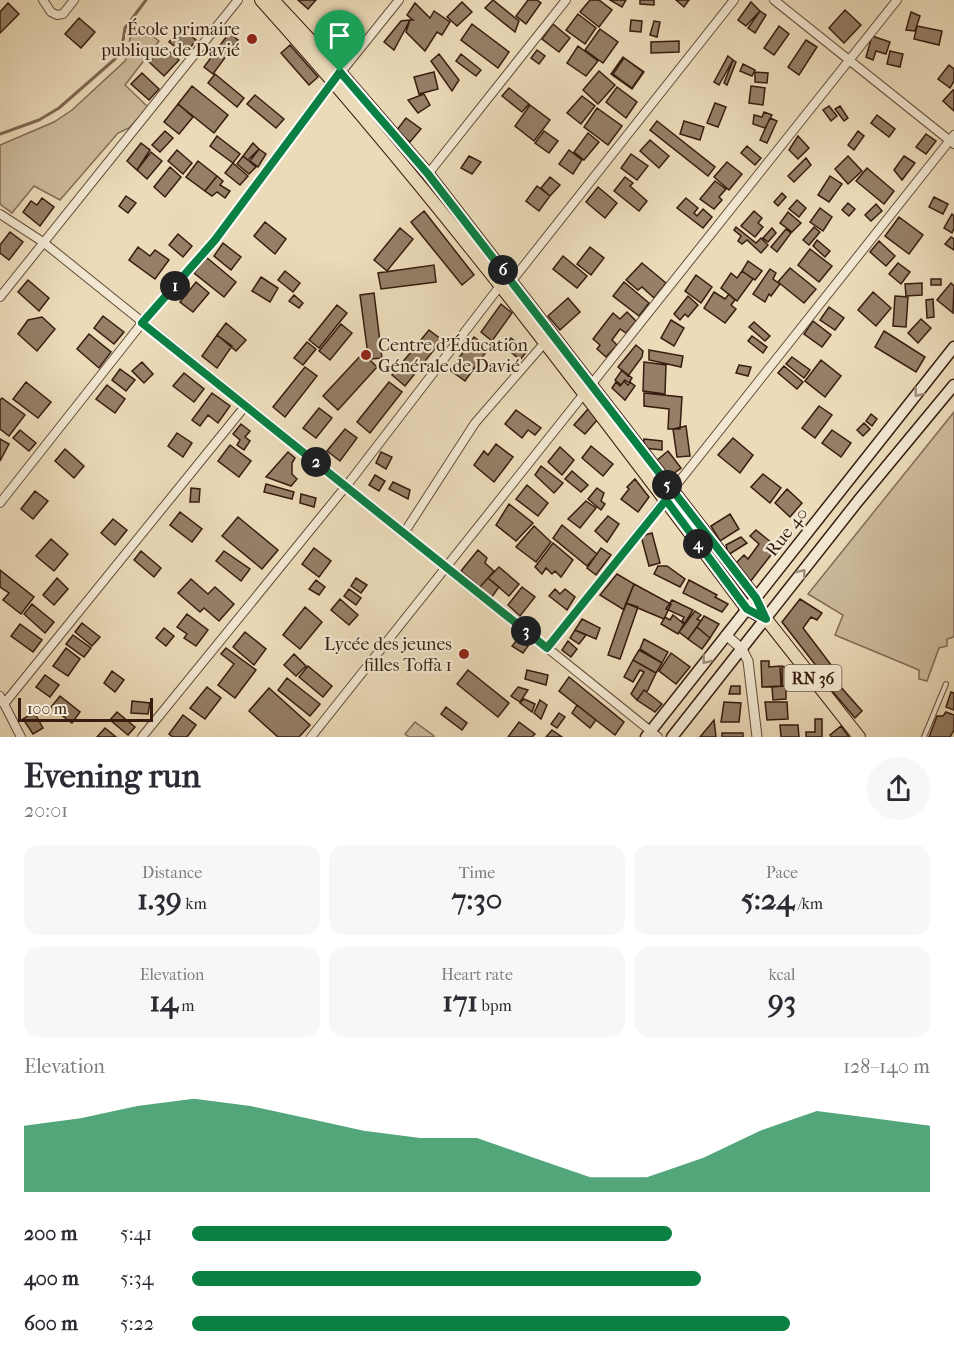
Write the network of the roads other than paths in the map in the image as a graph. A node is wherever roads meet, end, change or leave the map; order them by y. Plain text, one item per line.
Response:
1 (43, 0) edge
2 (74, 0) edge
3 (238, 0) edge
4 (261, 0) edge
5 (273, 0) edge
6 (399, 0) edge
7 (566, 0) edge
8 (734, 0) edge
9 (774, 0) edge
10 (897, 0) edge
11 (849, 60) junction
12 (337, 76) junction
13 (953, 140) edge
14 (428, 174) junction
15 (0, 214) edge
16 (43, 242) junction
17 (506, 281) junction
18 (0, 297) edge
19 (142, 323) junction
20 (548, 339) junction
21 (954, 347) edge
22 (954, 385) edge
23 (587, 388) junction
24 (246, 405) junction
25 (345, 486) junction
26 (669, 496) junction
27 (0, 503) edge
28 (404, 533) junction
29 (445, 566) junction
30 (756, 598) junction
31 (747, 609) junction
32 (766, 619) junction
33 (726, 635) junction
34 (547, 648) junction
35 (742, 649) junction
36 (946, 684) dead end
37 (2, 700) edge
38 (651, 735) edge
39 (21, 737) edge
40 (142, 737) edge
41 (311, 737) edge
42 (672, 737) edge
43 (757, 737) edge
44 (859, 737) edge
45 (924, 737) edge

1 - 2 street
3 - 16 street
4 - 12 main road, RN 36
5 - 12 main road, RN 36
6 - 12 street
7 - 14 street
8 - 17 street
9 - 11 street
10 - 11 street
11 - 13 street
11 - 23 street
12 - 14 main road, RN 36
12 - 17 main road, RN 36
12 - 19 street
13 - 26 street
14 - 17 main road, RN 36
15 - 16 street
16 - 18 street
16 - 19 street
17 - 20 main road, RN 36
17 - 25 street
19 - 24 street
19 - 27 street
20 - 23 main road, RN 36
20 - 28 street
21 -> 30 main road, Rue 40
32 -> 22 main road, Rue 40
23 - 26 main road, RN 36
23 - 29 street
24 - 25 street
24 - 37 street
25 - 28 street
25 - 40 street
26 - 30 main road, RN 36
26 - 31 main road, RN 36
26 - 34 street
28 - 29 street
29 - 34 street
29 - 41 street
30 - 31 main road, Rue 40
30 - 32 main road, RN 36
31 - 32 main road, RN 36
31 - 33 main road, Rue 40
32 - 35 main road, Rue 40
32 - 44 main road, RN 36
33 - 35 street
33 -> 38 main road, Rue 40
34 - 38 street
35 - 42 main road, Rue 40
35 - 43 street
36 - 45 lane
37 - 39 street

